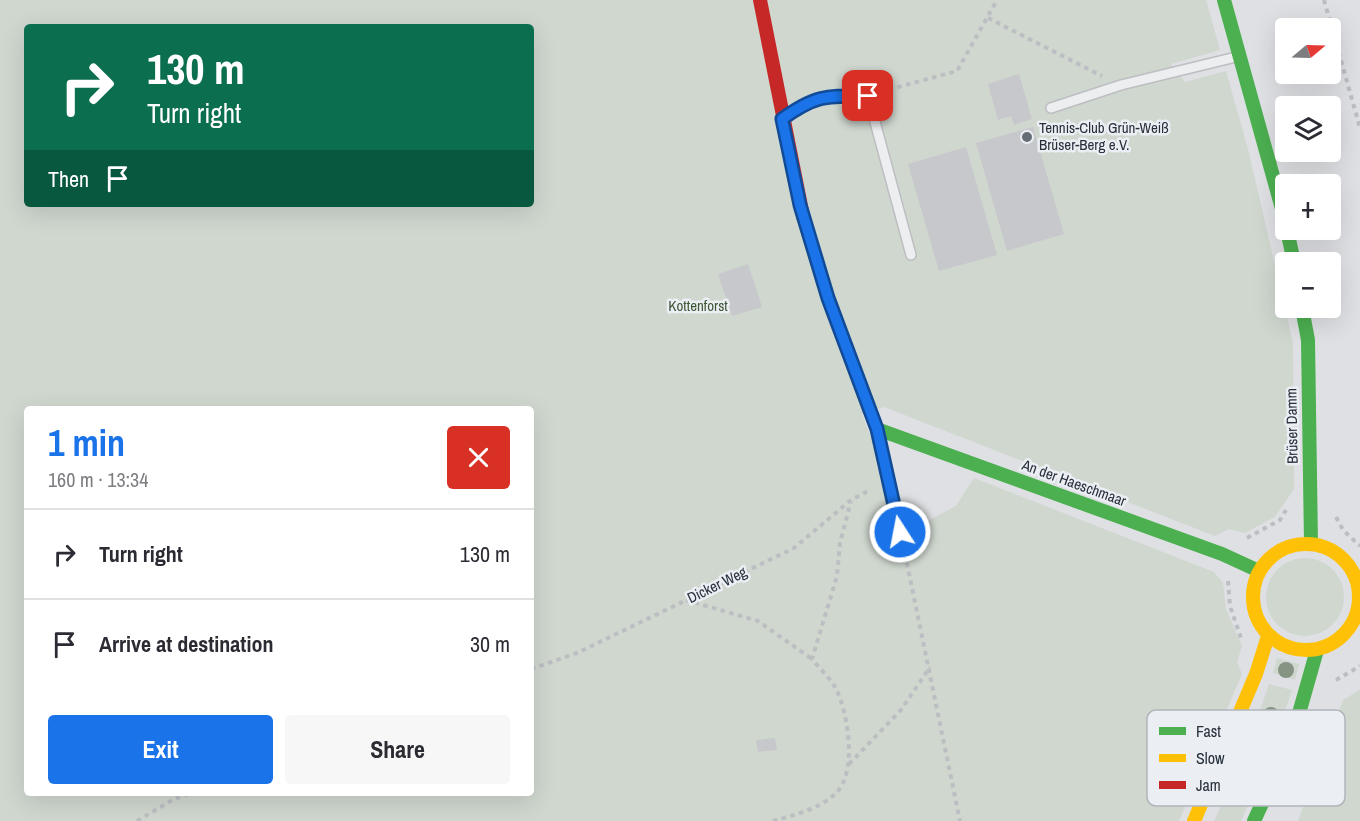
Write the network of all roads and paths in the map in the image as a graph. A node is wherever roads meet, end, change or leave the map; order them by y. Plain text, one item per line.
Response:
1 (760, 0) edge
2 (997, 0) edge
3 (1224, 0) edge
4 (1324, 0) edge
5 (987, 18) junction
6 (1240, 56) junction
7 (1121, 85) junction
8 (868, 96) junction
9 (1051, 108) dead end
10 (782, 119) junction
11 (1360, 128) edge
12 (1275, 183) edge
13 (911, 255) dead end
14 (1304, 318) edge
15 (877, 429) junction
16 (890, 480) junction
17 (851, 500) junction
18 (1290, 504) dead end
19 (1343, 530) dead end
20 (900, 532) joint
21 (1241, 540) dead end
22 (1311, 544) junction
23 (1360, 546) edge
24 (1259, 571) junction
25 (1223, 575) dead end
26 (685, 600) junction
27 (1360, 607) edge
28 (1268, 636) junction
29 (1245, 647) dead end
30 (1317, 650) junction
31 (812, 659) junction
32 (1360, 666) edge
33 (930, 667) junction
34 (534, 668) edge
35 (1352, 670) junction
36 (1360, 674) edge
37 (1332, 683) dead end
38 (1241, 710) edge
39 (1302, 710) edge
40 (849, 764) junction
41 (183, 796) edge
42 (1200, 806) edge
43 (1262, 806) edge
44 (137, 821) edge
45 (773, 821) edge
46 (960, 821) edge
47 (1194, 821) edge
48 (1254, 821) edge

1 - 10 street
2 - 5 path
3 - 6 street
4 - 11 path
5 - 7 path
5 - 8 path
6 - 7 lane
6 - 12 street
7 - 9 lane
8 - 10 lane
8 - 13 lane
10 - 15 street
14 - 22 street, Brüser Damm
15 - 16 street
15 - 24 street, An der Haeschmaar
16 - 17 path, Dicker Weg
16 - 20 street
17 - 26 path, Dicker Weg
17 - 31 path
18 - 21 path
19 - 23 path
20 - 33 path
22 - 24 street
22 - 27 street
24 - 28 street
25 - 29 path
26 - 31 path
26 - 34 path, Dicker Weg
27 - 30 street
28 - 30 street
28 - 38 street
30 - 39 street
31 - 40 path
32 - 35 path
33 - 40 path
33 - 46 path
35 - 36 path
35 - 37 path
40 - 45 path
41 - 44 path
42 - 47 street
43 - 48 street

